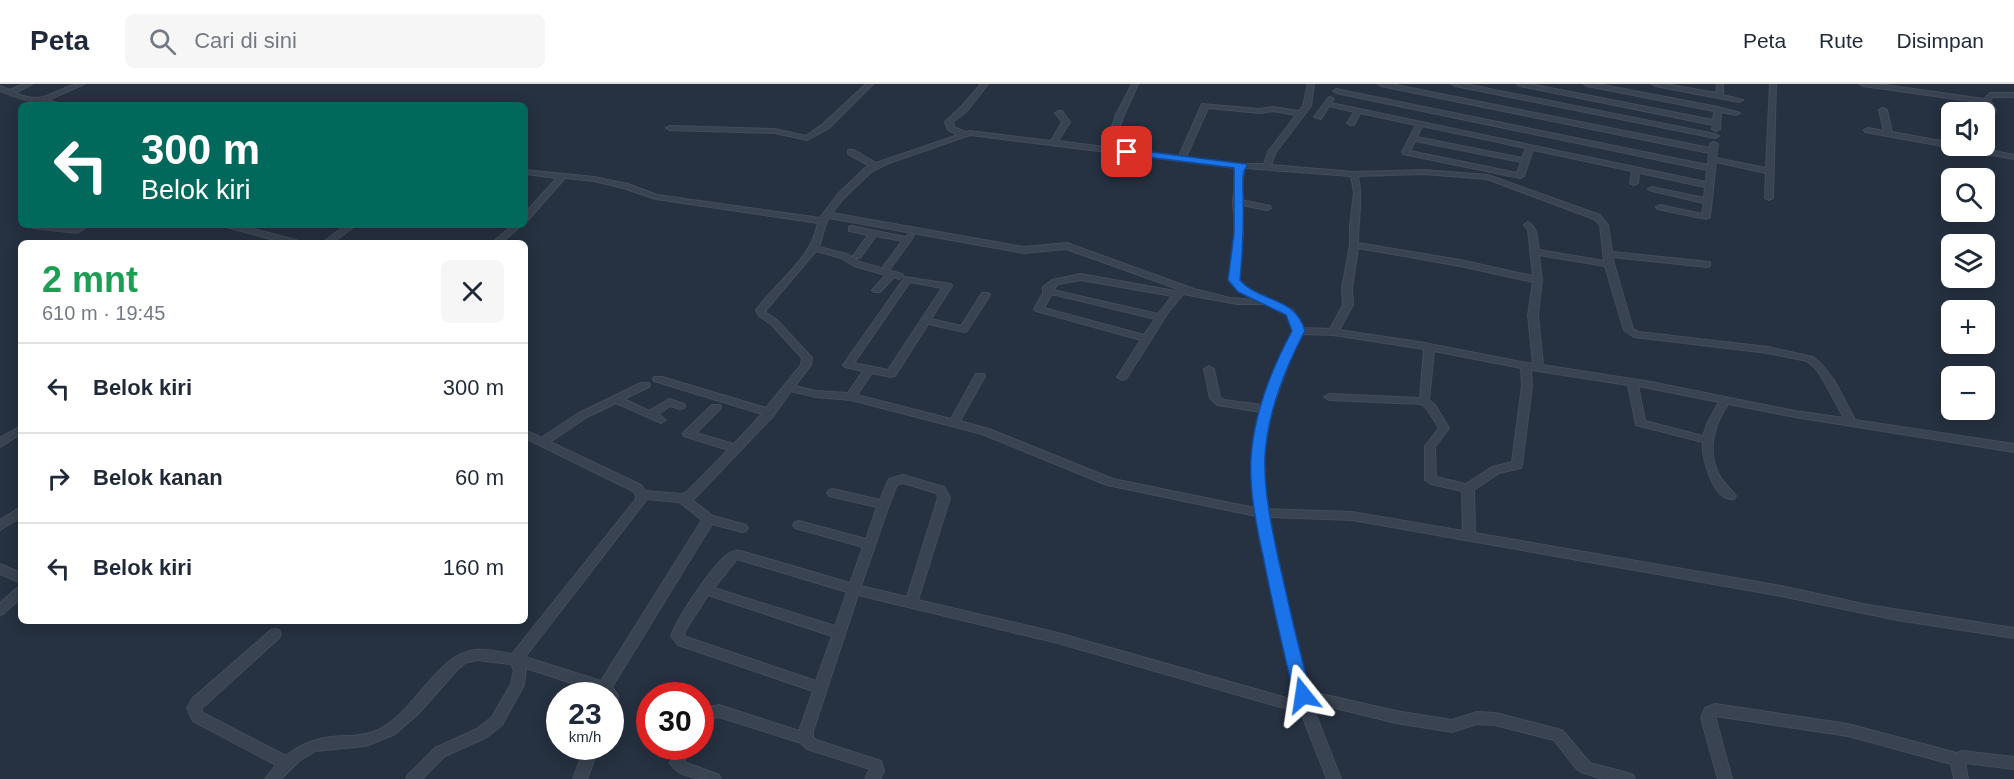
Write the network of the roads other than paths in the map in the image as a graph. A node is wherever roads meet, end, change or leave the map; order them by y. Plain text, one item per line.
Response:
1 (29, 84) edge
2 (81, 84) edge
3 (870, 84) edge
4 (985, 84) edge
5 (1135, 84) edge
6 (1311, 84) edge
7 (1381, 84) edge
8 (1455, 84) edge
9 (1520, 84) edge
10 (1587, 84) edge
11 (1654, 84) edge
12 (1720, 84) edge
13 (1773, 84) edge
14 (1863, 84) edge
15 (1475, 86) edge
16 (1597, 86) junction
17 (1901, 86) edge
18 (1338, 87) edge
19 (0, 88) edge
20 (9, 93) junction
21 (2014, 95) edge
22 (1719, 96) junction
23 (1594, 98) junction
24 (1739, 100) dead end
25 (40, 101) junction
26 (1468, 101) junction
27 (1986, 101) joint
28 (45, 102) edge
29 (1327, 104) junction
30 (1718, 109) junction
31 (1883, 110) dead end
32 (1358, 111) junction
33 (1590, 111) junction
34 (1059, 113) dead end
35 (1736, 113) dead end
36 (1302, 114) junction
37 (1461, 116) junction
38 (1318, 117) dead end
39 (1351, 123) dead end
40 (1716, 123) junction
41 (1420, 124) junction
42 (1586, 125) junction
43 (670, 128) dead end
44 (1868, 130) dead end
45 (1454, 131) junction
46 (1889, 134) junction
47 (964, 135) junction
48 (1715, 136) junction
49 (1413, 138) junction
50 (1054, 142) junction
51 (1582, 142) junction
52 (1941, 143) edge
53 (1529, 149) junction
54 (1108, 150) junction
55 (851, 152) dead end
56 (1995, 153) edge
57 (1578, 157) junction
58 (2014, 157) edge
59 (1182, 158) junction
60 (1712, 159) junction
61 (1525, 161) junction
62 (875, 166) junction
63 (1242, 166) junction
64 (1264, 167) junction
65 (1770, 171) junction
66 (528, 172) edge
67 (1354, 174) junction
68 (1635, 176) junction
69 (563, 177) junction
70 (1709, 185) junction
71 (1652, 189) dead end
72 (1769, 198) dead end
73 (1707, 201) junction
74 (1237, 202) junction
75 (1660, 207) dead end
76 (1267, 208) dead end
77 (528, 215) edge
78 (825, 218) junction
79 (1528, 225) dead end
80 (59, 228) edge
81 (81, 228) edge
82 (240, 228) edge
83 (348, 228) edge
84 (514, 228) edge
85 (852, 229) dead end
86 (915, 230) junction
87 (873, 234) junction
88 (285, 240) edge
89 (330, 240) edge
90 (500, 240) edge
91 (907, 240) junction
92 (1354, 245) junction
93 (813, 248) junction
94 (1535, 252) junction
95 (1610, 254) junction
96 (856, 256) dead end
97 (1609, 264) junction
98 (1707, 264) dead end
99 (893, 273) junction
100 (1538, 280) junction
101 (877, 290) dead end
102 (1190, 290) junction
103 (1048, 293) junction
104 (1177, 294) junction
105 (985, 295) dead end
106 (1270, 302) junction
107 (1160, 317) junction
108 (926, 321) junction
109 (1299, 331) junction
110 (1333, 332) junction
111 (1146, 339) junction
112 (1429, 347) junction
113 (1526, 366) junction
114 (1538, 368) junction
115 (870, 369) junction
116 (1209, 369) dead end
117 (980, 376) dead end
118 (1122, 377) dead end
119 (658, 379) dead end
120 (1632, 382) junction
121 (645, 385) dead end
122 (790, 388) junction
123 (851, 397) junction
124 (1329, 397) dead end
125 (617, 400) junction
126 (1725, 400) junction
127 (1423, 401) junction
128 (680, 406) dead end
129 (716, 406) dead end
130 (1267, 409) junction
131 (770, 413) junction
132 (650, 415) junction
133 (661, 420) dead end
134 (954, 422) junction
135 (1851, 422) junction
136 (18, 431) edge
137 (533, 438) edge
138 (1707, 440) junction
139 (0, 443) edge
140 (2014, 448) edge
141 (737, 449) junction
142 (1468, 488) junction
143 (833, 493) dead end
144 (642, 495) junction
145 (1730, 496) dead end
146 (682, 498) junction
147 (883, 506) junction
148 (18, 513) edge
149 (1261, 513) junction
150 (709, 519) junction
151 (799, 525) dead end
152 (0, 526) edge
153 (742, 528) dead end
154 (1469, 537) junction
155 (868, 544) junction
156 (0, 569) edge
157 (18, 577) edge
158 (706, 590) junction
159 (856, 590) junction
160 (18, 594) edge
161 (911, 604) junction
162 (0, 610) edge
163 (840, 633) junction
164 (2014, 633) edge
165 (275, 634) dead end
166 (515, 660) junction
167 (585, 682) edge
168 (608, 682) edge
169 (820, 688) junction
170 (1303, 695) junction
171 (1306, 709) junction
172 (714, 711) edge
173 (806, 739) junction
174 (1957, 759) junction
175 (587, 760) edge
176 (678, 760) edge
177 (2014, 763) edge
178 (287, 764) junction
179 (1580, 764) junction
180 (272, 779) edge
181 (413, 779) edge
182 (580, 779) edge
183 (714, 779) edge
184 (872, 779) edge
185 (1335, 779) edge
186 (1582, 779) edge
187 (1628, 779) edge
188 (1725, 779) edge
189 (1961, 779) edge

1 - 20 street
2 - 25 street
3 - 43 street
4 - 47 street
5 - 54 street
6 - 36 street
7 - 26 street
8 - 15 street
9 - 23 street
10 - 16 street
11 - 22 street
12 - 22 street
13 - 65 street
14 - 17 street
15 - 26 street
15 - 33 street
16 - 23 street
16 - 30 street
17 - 27 street
18 - 29 street
18 - 37 street
19 - 20 street
20 - 25 street
21 - 27 street
22 - 24 street
23 - 33 street
23 - 40 street
25 - 28 street
26 - 37 street
26 - 42 street
29 - 32 street
29 - 38 street
30 - 35 street
30 - 40 street
31 - 46 street
32 - 39 street
32 - 41 street
33 - 42 street
33 - 48 street
34 - 50 street
36 - 59 street
36 - 64 street
37 - 45 street
37 - 51 street
40 - 48 street
41 - 45 street
41 - 49 street
42 - 51 street
42 - 60 street
44 - 46 street
45 - 53 street
46 - 52 street
47 - 50 street
47 - 62 street
48 - 60 street
49 - 61 street
49 - 61 street
50 - 54 street
51 - 57 street
51 - 60 street
53 - 57 street
53 - 61 street
53 - 68 street
54 - 59 street
55 - 62 street
56 - 58 street
57 - 68 street
59 - 63 street
60 - 65 street
60 - 70 street
62 - 78 street
63 - 64 street
63 - 74 street
64 - 67 street
65 - 72 street
66 - 69 street
67 - 92 street
67 - 95 street
68 - 70 street
69 - 77 street
69 - 78 street
70 - 73 street
71 - 73 street
73 - 75 street
74 - 76 street
74 - 106 street
78 - 86 street
78 - 93 street
79 - 94 street
80 - 81 street
82 - 88 street
83 - 89 street
84 - 90 street
85 - 87 street
86 - 91 street
86 - 102 street
87 - 91 street
87 - 96 street
91 - 99 street
92 - 100 street
92 - 110 street
93 - 99 street
93 - 122 street
94 - 97 street
94 - 100 street
95 - 97 street
95 - 98 street
97 - 135 street
99 - 101 street
100 - 114 street
102 - 104 street
102 - 106 street
103 - 104 street
103 - 107 street
103 - 111 street
104 - 107 street
105 - 108 street
106 - 109 street
107 - 111 street
108 - 115 street
108 - 115 street
109 - 110 street
109 - 130 street
110 - 112 street
111 - 118 street
112 - 113 street
112 - 127 street
113 - 114 street
113 - 142 street
114 - 120 street
115 - 123 street
116 - 130 street
117 - 134 street
119 - 131 street
120 - 126 street
120 - 138 street
121 - 125 street
122 - 123 street
122 - 131 street
123 - 134 street
124 - 127 street
125 - 132 street
125 - 137 street
126 - 135 street
126 - 138 street
127 - 142 street
128 - 132 street
129 - 141 street
130 - 149 street
131 - 141 street
132 - 133 street
134 - 149 street
135 - 140 street
136 - 139 street
137 - 144 street
138 - 145 street
141 - 146 street
142 - 154 street
143 - 147 street
144 - 146 street
144 - 166 street
146 - 150 street
147 - 155 street
147 - 161 street
148 - 152 street
149 - 154 street
149 - 170 street
150 - 153 street
150 - 168 street
151 - 155 street
154 - 164 street
155 - 159 street
156 - 157 street
158 - 159 street
158 - 163 street
158 - 169 street
159 - 161 street
159 - 163 street
160 - 162 street
161 - 171 street
163 - 169 street
165 - 178 street
166 - 167 street
166 - 178 street
166 - 181 street
169 - 173 street
170 - 171 street
170 - 179 street
171 - 185 street
172 - 173 street
173 - 184 street
174 - 177 street
174 - 188 street
174 - 189 street
175 - 182 street
176 - 183 street
178 - 180 street
179 - 186 street
179 - 187 street

